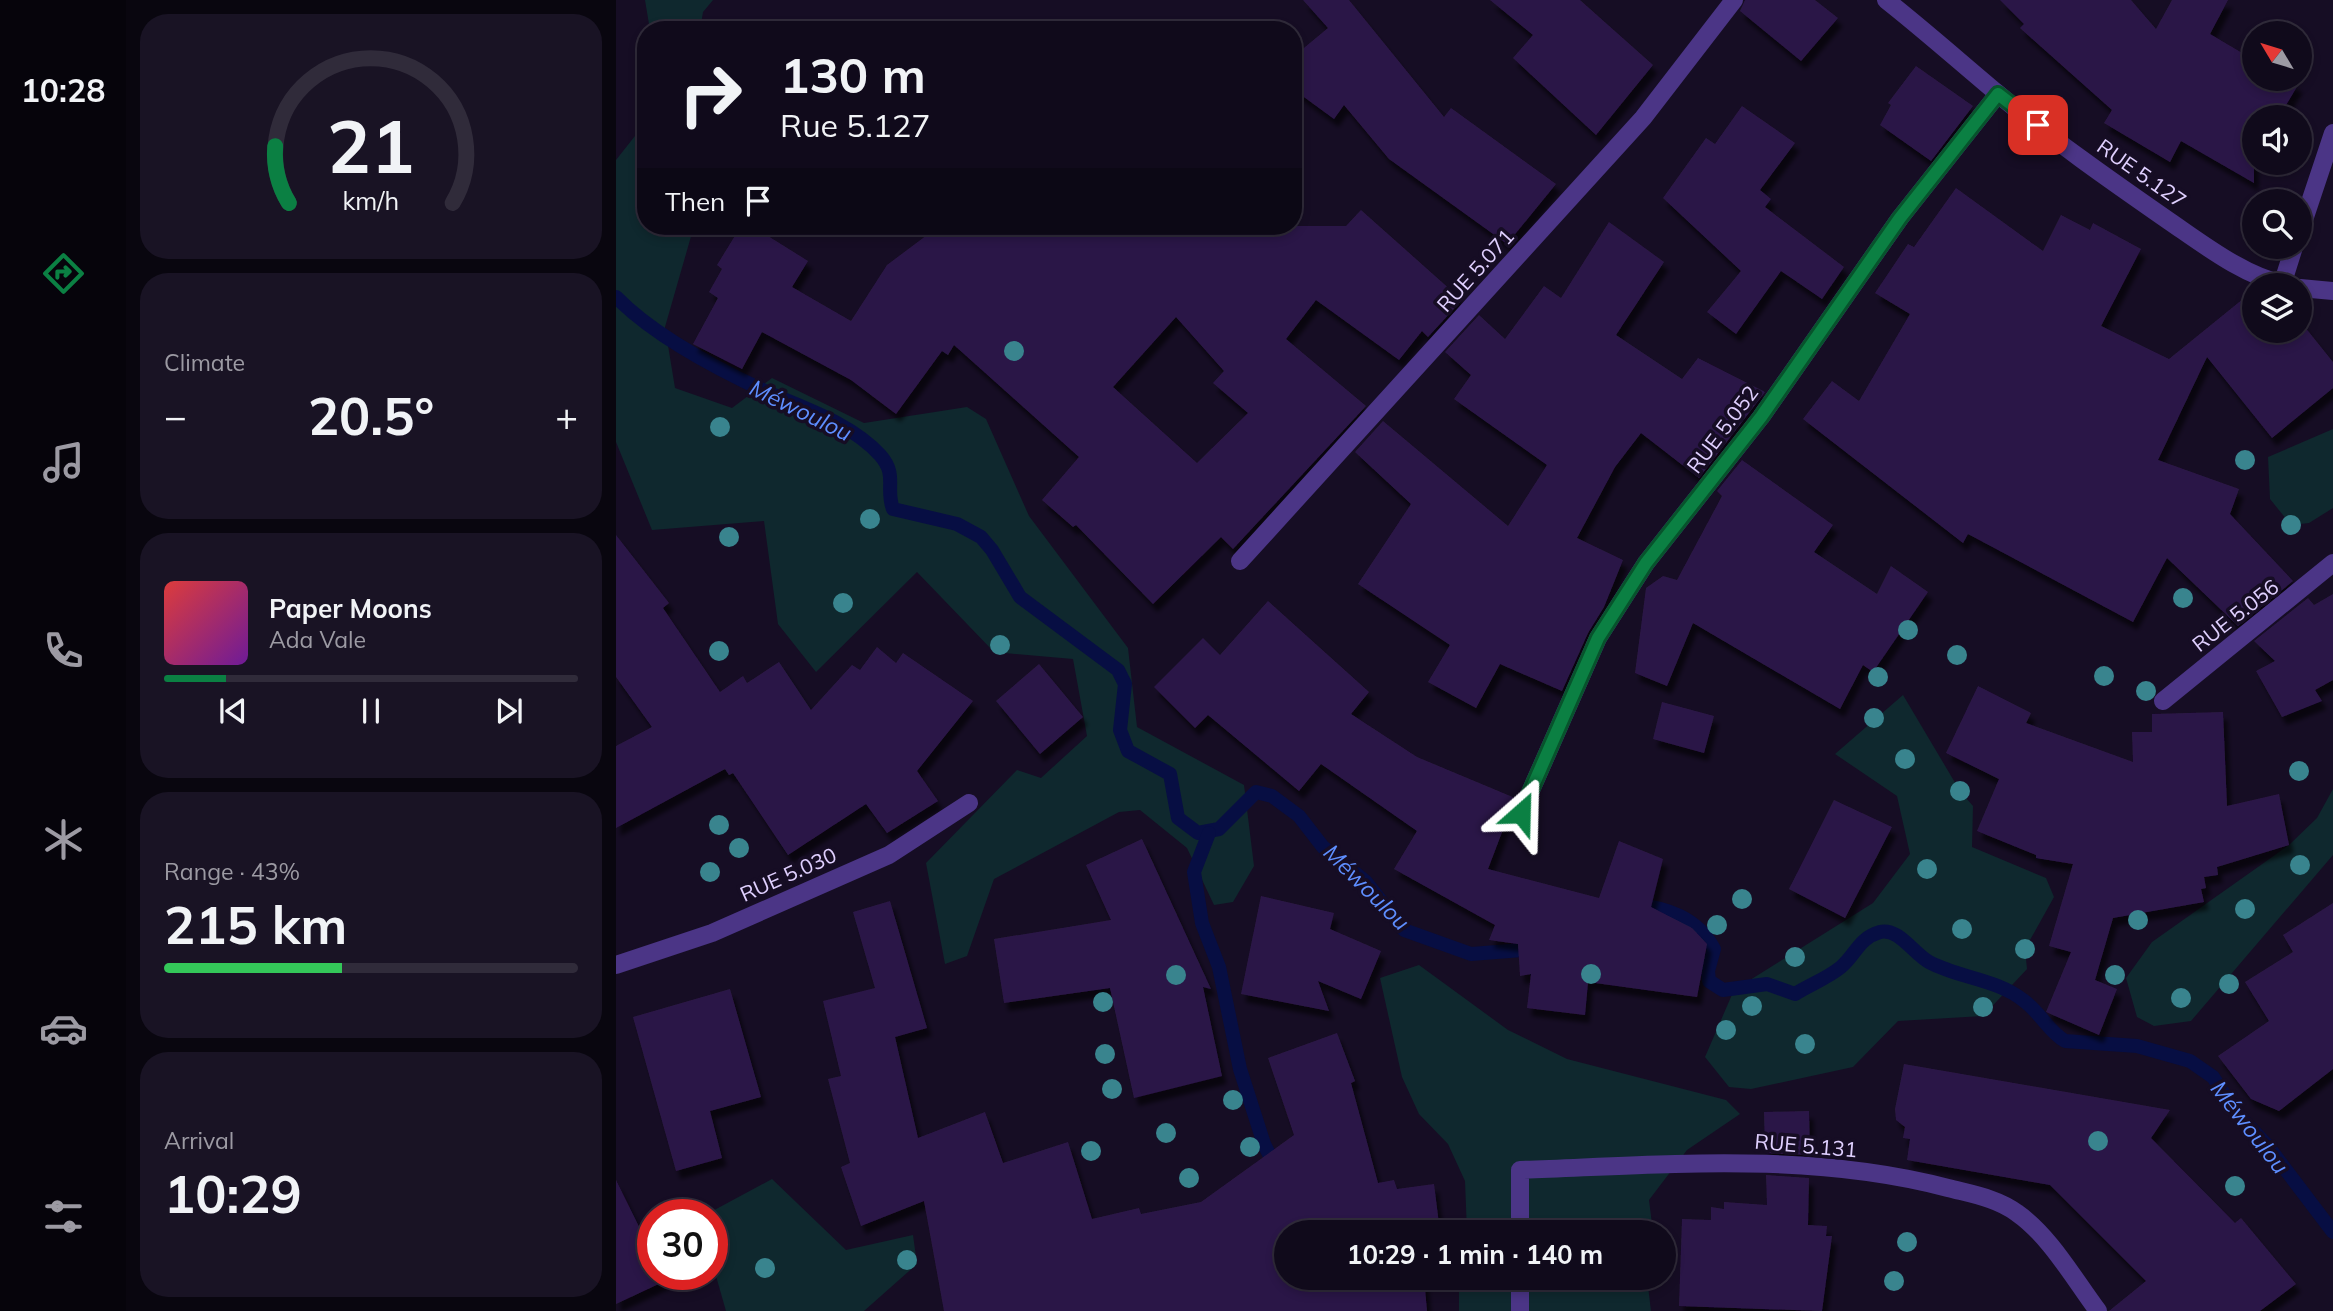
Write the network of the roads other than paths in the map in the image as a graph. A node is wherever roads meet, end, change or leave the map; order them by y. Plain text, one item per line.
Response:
1 (1734, 0) edge
2 (1886, 0) edge
3 (1998, 94) junction
4 (2333, 133) edge
5 (2312, 196) edge
6 (2256, 273) edge
7 (2312, 289) edge
8 (2333, 291) edge
9 (1240, 561) dead end
10 (2333, 563) edge
11 (2163, 701) dead end
12 (969, 803) dead end
13 (1521, 813) dead end
14 (616, 965) edge
15 (1520, 1220) edge
16 (1520, 1290) edge
17 (1520, 1311) edge
18 (2098, 1311) edge

1 - 9 street, RUE 5.071
2 - 3 street, RUE 5.127
3 - 6 street, RUE 5.127
3 - 13 street, RUE 5.052
4 - 5 street
7 - 8 street
10 - 11 street, RUE 5.056
12 - 14 street, RUE 5.030
15 - 18 street, RUE 5.131
16 - 17 street

